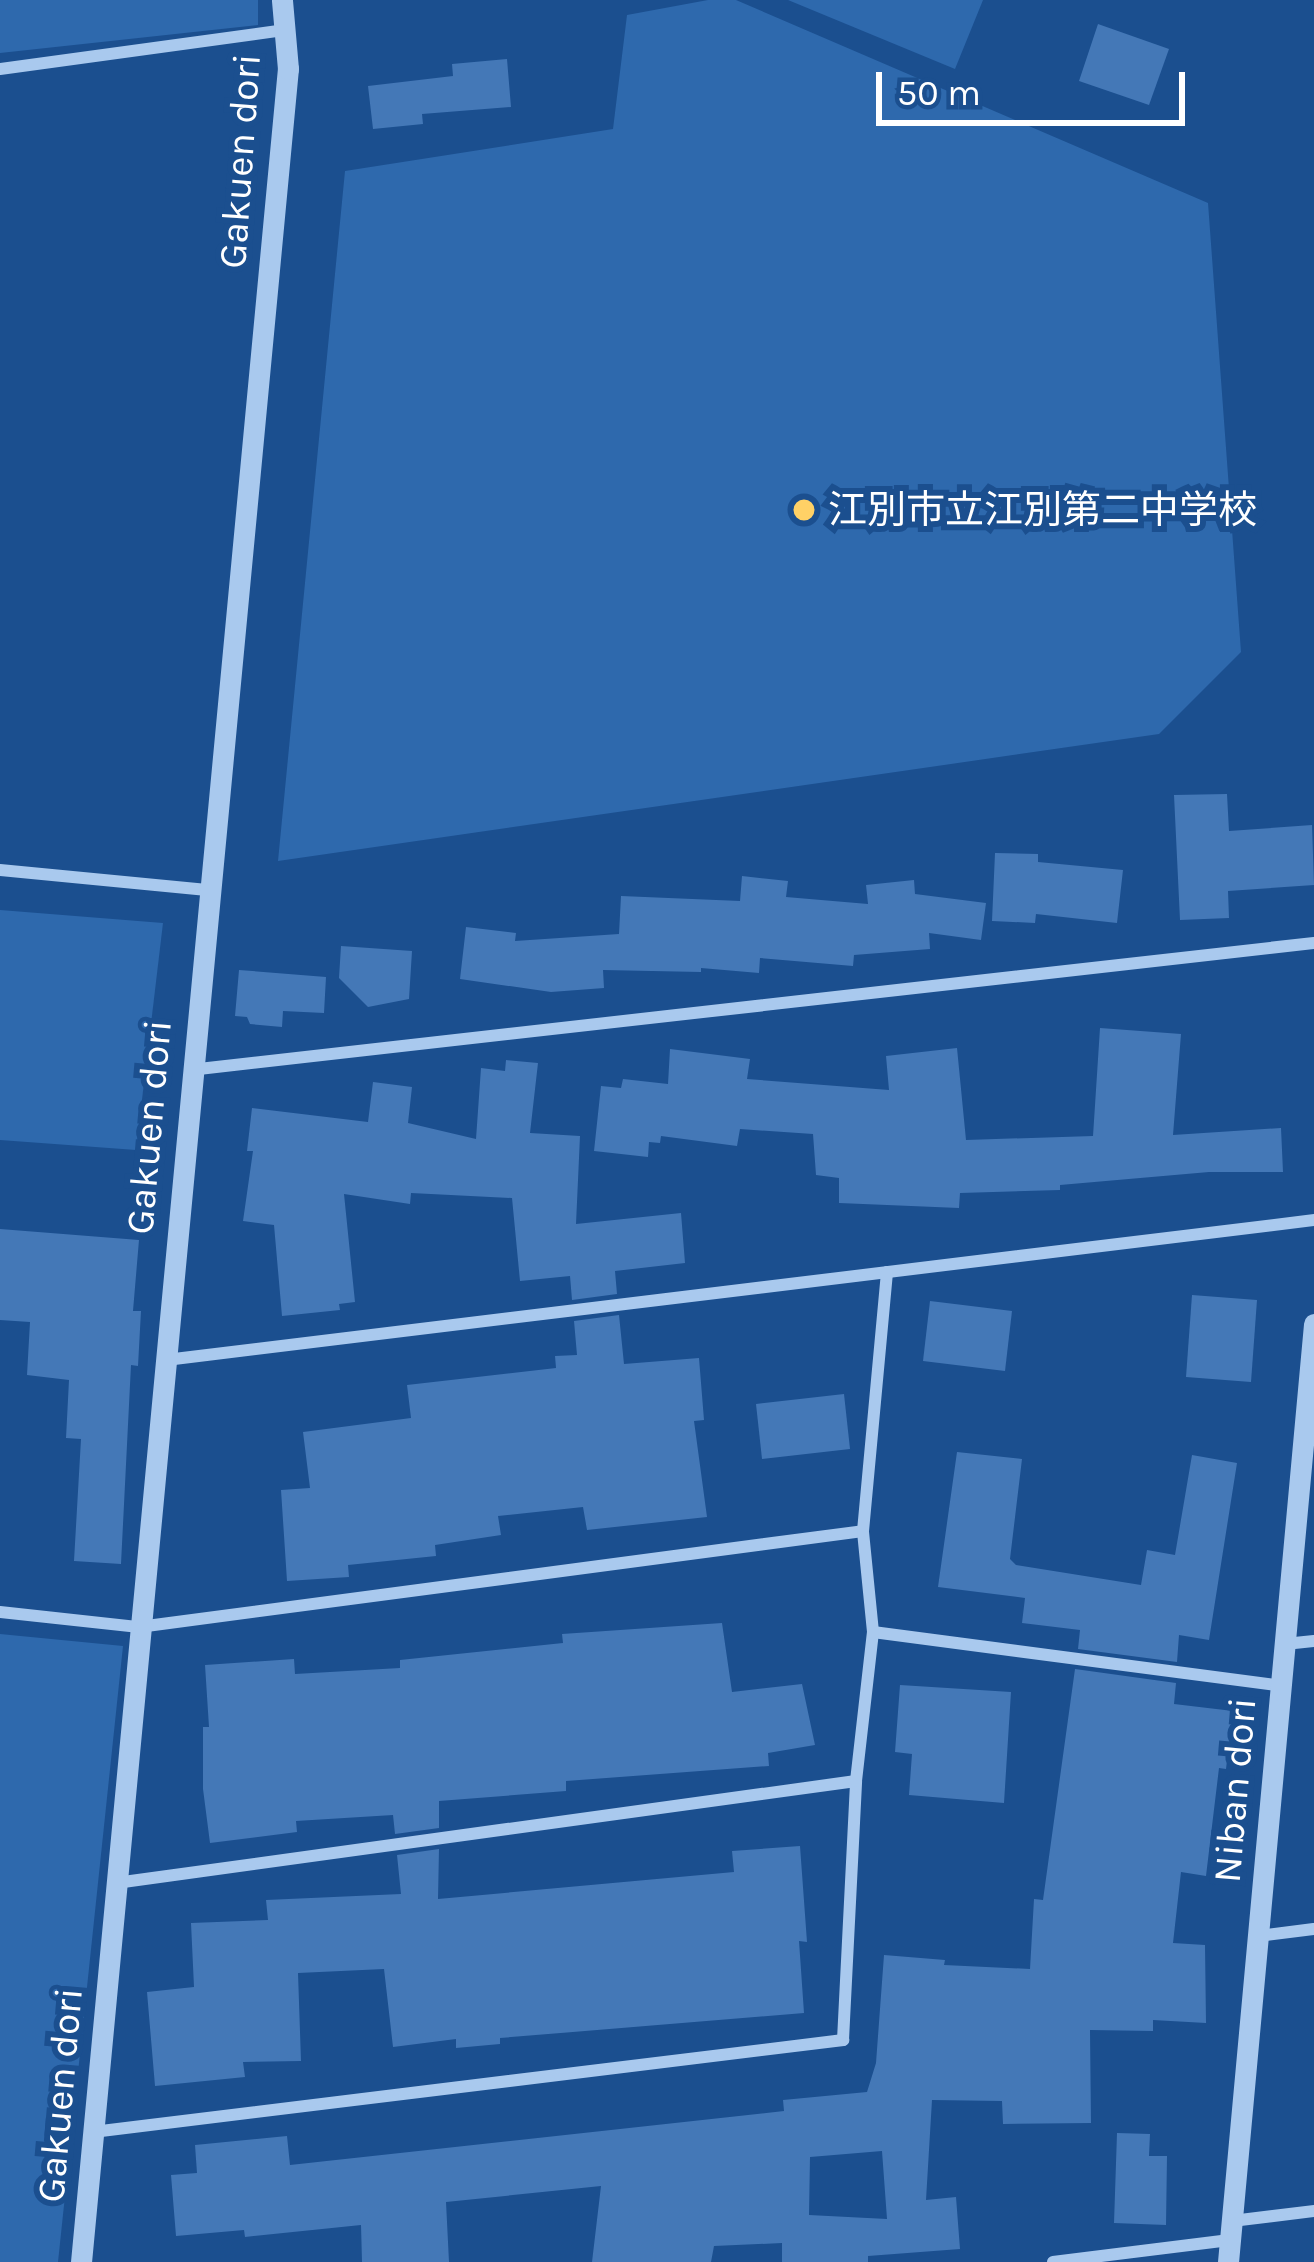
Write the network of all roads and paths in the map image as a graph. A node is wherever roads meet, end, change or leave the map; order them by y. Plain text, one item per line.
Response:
1 (282, 0) edge
2 (285, 30) junction
3 (0, 68) edge
4 (0, 870) edge
5 (208, 890) junction
6 (1314, 943) edge
7 (190, 1070) junction
8 (1314, 1220) edge
9 (887, 1272) junction
10 (1314, 1324) edge
11 (163, 1360) junction
12 (863, 1531) junction
13 (0, 1612) edge
14 (139, 1627) junction
15 (873, 1632) junction
16 (1314, 1641) edge
17 (1285, 1644) junction
18 (1281, 1686) junction
19 (856, 1781) junction
20 (116, 1883) junction
21 (1314, 1929) edge
22 (1258, 1936) junction
23 (93, 2132) junction
24 (1314, 2211) edge
25 (1230, 2241) edge
26 (81, 2262) edge
27 (1053, 2262) edge

1 - 2 street, Gakuen dori
2 - 3 street
2 - 5 street, Gakuen dori
4 - 5 street
5 - 7 street, Gakuen dori
6 - 7 street
7 - 11 street, Gakuen dori
8 - 9 street
9 - 11 street
9 - 12 street
10 - 17 street, Niban dori
11 - 14 street, Gakuen dori
12 - 14 street
12 - 15 street
13 - 14 street
14 - 20 street, Gakuen dori
15 - 18 street
15 - 19 street
16 - 17 street
17 - 18 street, Niban dori
18 - 22 street, Niban dori
19 - 20 street
19 - 23 street
20 - 23 street, Gakuen dori
21 - 22 street
22 - 25 street, Niban dori
23 - 26 street, Gakuen dori
24 - 25 street
25 - 27 street

